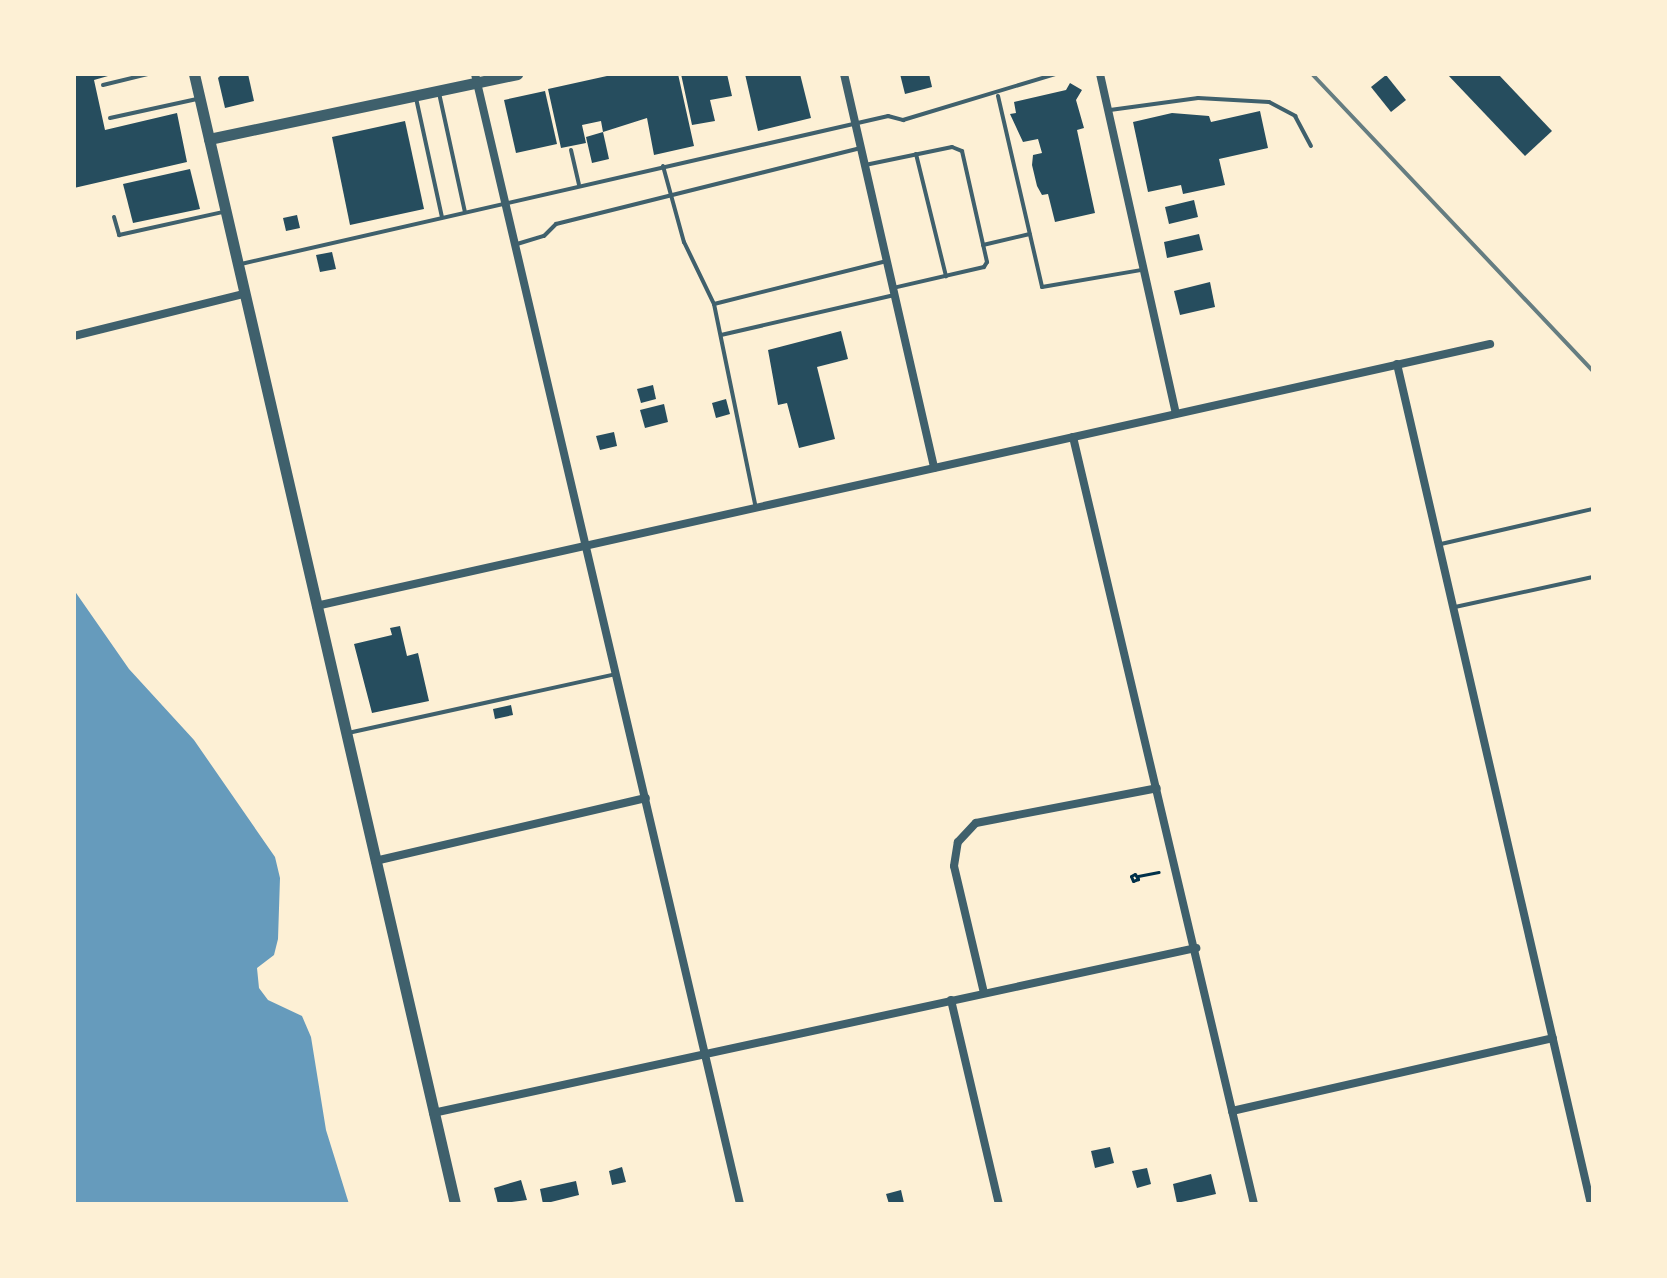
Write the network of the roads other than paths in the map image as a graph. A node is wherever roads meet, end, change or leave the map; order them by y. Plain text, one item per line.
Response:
1 (148, 74) edge
2 (194, 74) edge
3 (517, 74) edge
4 (844, 74) edge
5 (1055, 74) edge
6 (1100, 74) edge
7 (476, 79) edge
8 (103, 85) dead end
9 (439, 91) junction
10 (998, 95) junction
11 (415, 96) junction
12 (199, 98) junction
13 (1108, 111) junction
14 (110, 118) dead end
15 (855, 125) junction
16 (209, 139) junction
17 (1311, 146) dead end
18 (861, 148) junction
19 (571, 150) dead end
20 (916, 154) junction
21 (865, 165) junction
22 (663, 166) junction
23 (579, 184) junction
24 (671, 195) junction
25 (505, 203) junction
26 (225, 211) junction
27 (465, 212) junction
28 (114, 217) dead end
29 (442, 217) junction
30 (1030, 234) junction
31 (515, 245) junction
32 (983, 245) junction
33 (887, 261) junction
34 (238, 265) junction
35 (1144, 269) junction
36 (946, 276) junction
37 (894, 292) junction
38 (244, 294) junction
39 (714, 304) junction
40 (721, 335) junction
41 (74, 336) edge
42 (1490, 344) dead end
43 (1397, 364) junction
44 (1176, 414) junction
45 (1073, 437) junction
46 (934, 468) junction
47 (756, 508) junction
48 (1593, 509) edge
49 (1438, 545) junction
50 (585, 546) junction
51 (1593, 577) edge
52 (316, 606) junction
53 (1453, 607) junction
54 (616, 674) junction
55 (346, 734) junction
56 (1157, 788) junction
57 (646, 798) junction
58 (375, 861) junction
59 (1196, 948) junction
60 (984, 993) junction
61 (951, 1000) junction
62 (1553, 1038) junction
63 (705, 1054) junction
64 (1232, 1111) junction
65 (433, 1113) junction
66 (1588, 1170) edge
67 (455, 1204) edge
68 (740, 1204) edge
69 (999, 1204) edge
70 (1254, 1204) edge
71 (1591, 1204) edge

1 - 8 lane
2 - 12 street
3 - 7 street
4 - 15 street
5 - 10 lane
6 - 13 street
7 - 9 street
7 - 25 street
9 - 11 street
9 - 27 lane
10 - 15 lane
10 - 30 lane
11 - 16 street
11 - 29 lane
12 - 14 lane
12 - 16 street
13 - 17 lane
13 - 35 street
15 - 18 street
15 - 22 lane
16 - 26 street
18 - 21 street
18 - 24 lane
19 - 23 lane
20 - 21 lane
20 - 32 lane
20 - 36 lane
21 - 33 street
22 - 23 lane
22 - 24 lane
23 - 25 lane
24 - 31 lane
24 - 39 lane
25 - 27 lane
25 - 31 street
26 - 28 lane
26 - 34 street
27 - 29 lane
29 - 34 lane
30 - 32 lane
30 - 35 lane
31 - 50 street
32 - 36 lane
33 - 37 street
33 - 39 lane
34 - 38 street
35 - 44 street
36 - 37 lane
37 - 40 lane
37 - 46 street
38 - 41 street
38 - 52 street
39 - 40 lane
40 - 47 lane
42 - 43 street
43 - 44 street
43 - 49 street
44 - 45 street
45 - 46 street
45 - 56 street
46 - 47 street
47 - 50 street
48 - 49 lane
49 - 53 street
50 - 52 street
50 - 54 street
51 - 53 lane
52 - 55 street
53 - 62 street
54 - 55 lane
54 - 57 street
55 - 58 street
56 - 59 street
56 - 60 street
57 - 58 street
57 - 63 street
58 - 65 street
59 - 60 street
59 - 64 street
60 - 61 street
61 - 63 street
61 - 69 street
62 - 64 street
62 - 66 street
63 - 65 street
63 - 68 street
64 - 70 street
65 - 67 street
66 - 71 street

